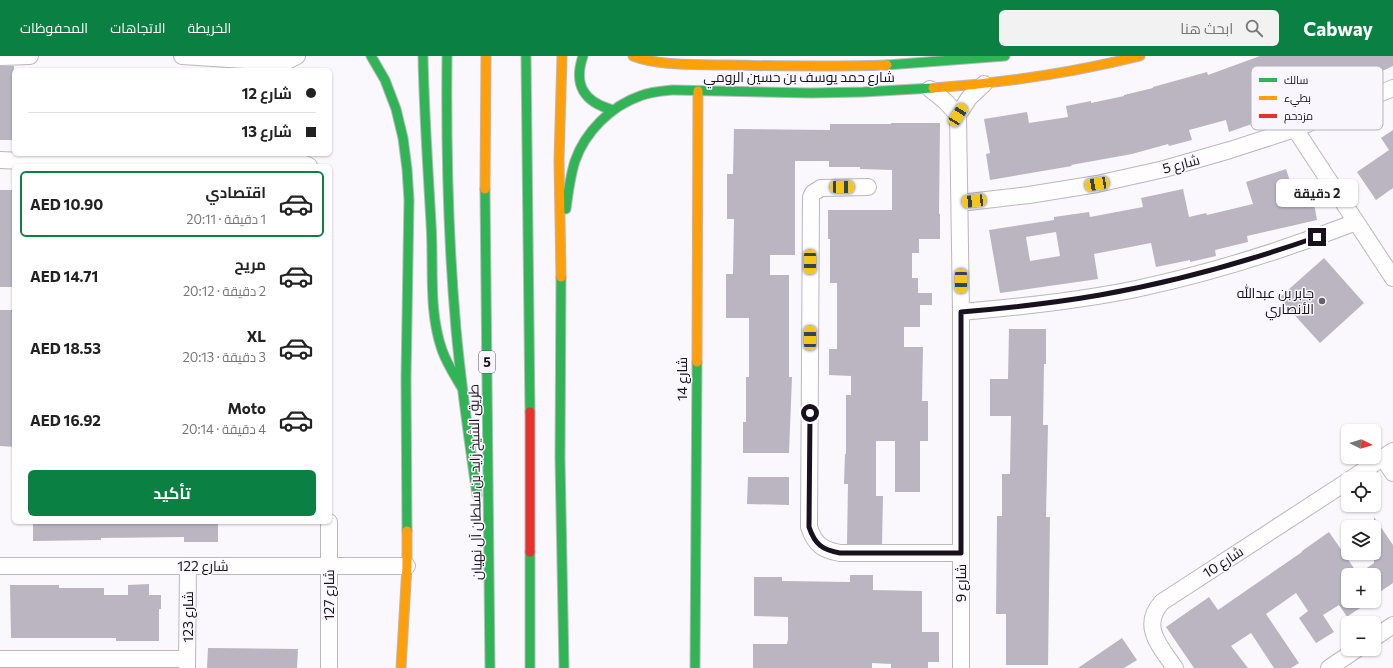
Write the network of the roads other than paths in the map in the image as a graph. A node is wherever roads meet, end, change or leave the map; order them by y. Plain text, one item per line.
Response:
1 (30, 56) edge
2 (182, 56) edge
3 (297, 56) edge
4 (371, 56) edge
5 (423, 56) edge
6 (448, 56) edge
7 (486, 56) edge
8 (526, 56) edge
9 (562, 56) edge
10 (583, 56) edge
11 (633, 56) edge
12 (1005, 56) edge
13 (1140, 56) edge
14 (0, 57) edge
15 (958, 58) edge
16 (694, 60) edge
17 (394, 79) dead end
18 (984, 84) junction
19 (1393, 88) edge
20 (930, 89) junction
21 (698, 91) junction
22 (1383, 92) edge
23 (613, 110) junction
24 (958, 115) junction
25 (399, 117) junction
26 (1292, 130) edge
27 (1296, 130) edge
28 (0, 160) edge
29 (47, 164) edge
30 (174, 164) edge
31 (304, 164) edge
32 (868, 187) dead end
33 (960, 202) junction
34 (1356, 222) junction
35 (560, 250) junction
36 (1393, 278) edge
37 (961, 312) junction
38 (462, 388) junction
39 (1388, 455) edge
40 (1362, 472) edge
41 (1393, 473) edge
42 (1341, 486) edge
43 (328, 524) edge
44 (961, 553) junction
45 (489, 562) junction
46 (0, 566) edge
47 (188, 566) junction
48 (328, 566) junction
49 (406, 566) junction
50 (1393, 625) edge
51 (1381, 633) edge
52 (1347, 656) edge
53 (0, 659) edge
54 (187, 664) edge
55 (329, 668) edge
56 (401, 668) edge
57 (490, 668) edge
58 (530, 668) edge
59 (564, 668) edge
60 (695, 668) edge
61 (961, 668) edge
62 (1175, 668) edge
63 (1329, 668) edge

1 - 14 street
2 - 3 street
4 - 25 main road
5 - 38 main road
6 - 38 main road, 5
7 - 45 main road, طريق الشيخ زايد بن سلطان آل نهيان / 5
8 - 58 main road
9 - 35 main road
10 - 23 main road
11 - 16 main road, شارع حمد يوسف بن حسين الرومي
12 - 15 main road, شارع حمد يوسف بن حسين الرومي
13 - 18 main road, شارع حمد يوسف بن حسين الرومي
15 - 16 main road, شارع حمد يوسف بن حسين الرومي
17 - 25 main road
18 - 20 main road, شارع حمد يوسف بن حسين الرومي
18 - 24 street
19 - 22 street, شارع 5
20 - 21 main road, شارع حمد يوسف بن حسين الرومي
20 - 24 street
21 - 23 main road, شارع حمد يوسف بن حسين الرومي
21 - 60 main road, شارع 14
23 - 35 main road, شارع حمد يوسف بن حسين الرومي
24 - 33 street, شارع 9
25 - 49 main road
26 - 33 street, شارع 5
27 - 34 street
28 - 29 street
29 - 30 street
30 - 31 street
32 - 44 street
33 - 37 street, شارع 9
34 - 36 street
34 - 37 street
35 - 59 main road
37 - 44 street, شارع 9
38 - 45 main road, 5
39 - 40 street
39 - 41 street
42 - 62 street, شارع 10
43 - 48 street, شارع 127
44 - 61 street, شارع 9
45 - 57 main road, طريق الشيخ زايد بن سلطان آل نهيان / 5
46 - 47 street, شارع 122
47 - 48 street, شارع 122
47 - 54 street, شارع 123
48 - 49 street, شارع 122
48 - 55 street, شارع 127
49 - 56 main road
50 - 51 street
52 - 63 street
53 - 54 street

